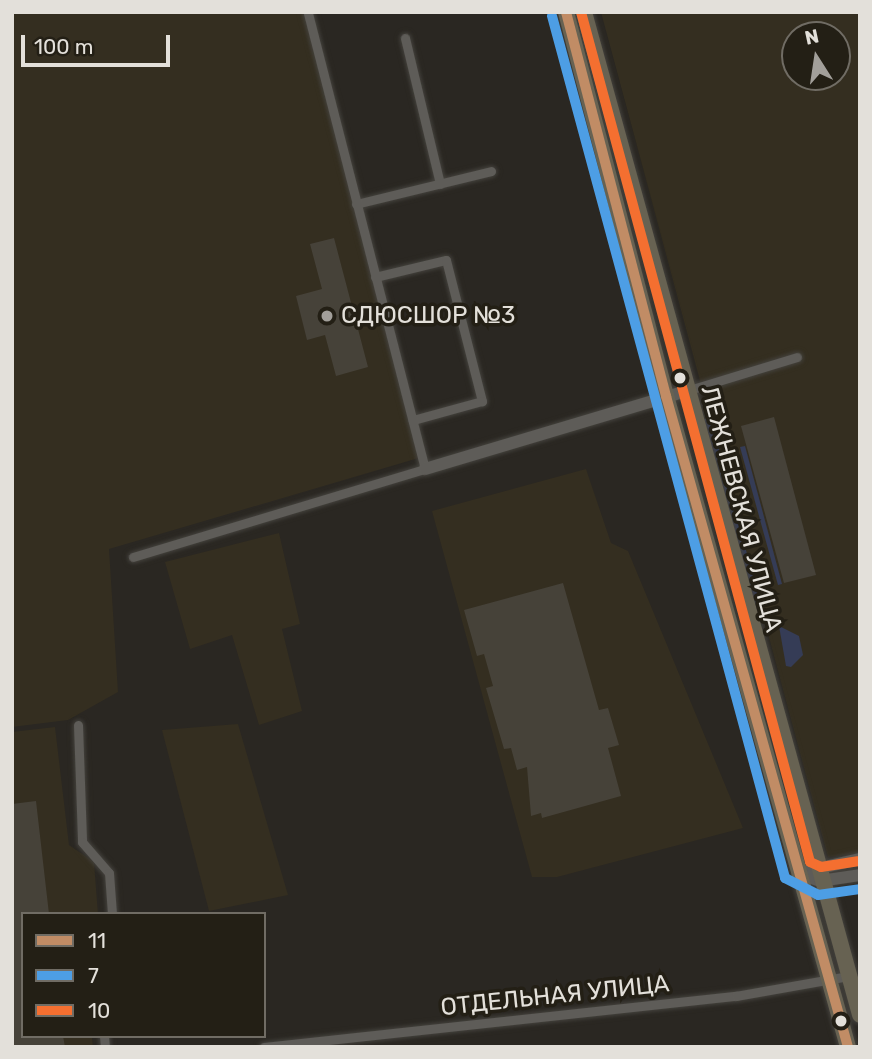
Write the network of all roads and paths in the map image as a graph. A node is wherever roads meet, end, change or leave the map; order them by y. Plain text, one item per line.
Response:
1 (308, 12) edge
2 (566, 12) edge
3 (584, 12) edge
4 (405, 38) dead end
5 (491, 171) dead end
6 (440, 184) junction
7 (356, 204) junction
8 (375, 277) junction
9 (797, 357) dead end
10 (686, 391) junction
11 (666, 396) junction
12 (413, 420) junction
13 (425, 469) junction
14 (133, 556) dead end
15 (78, 725) dead end
16 (860, 859) edge
17 (798, 873) junction
18 (818, 873) junction
19 (860, 875) edge
20 (112, 912) edge
21 (848, 976) junction
22 (830, 981) junction
23 (860, 1015) edge
24 (264, 1047) edge
25 (848, 1047) edge

1 - 7 street
2 - 11 highway, ЛЕЖНЕВСКАЯ УЛИЦА
3 - 10 highway, ЛЕЖНЕВСКАЯ УЛИЦА
4 - 6 street
5 - 6 street
6 - 7 street
7 - 8 street
8 - 12 street
8 - 12 street
9 - 10 street
10 - 11 street
10 - 18 highway, ЛЕЖНЕВСКАЯ УЛИЦА
11 - 13 street
11 - 17 highway, ЛЕЖНЕВСКАЯ УЛИЦА
12 - 13 street
13 - 14 street
15 - 20 street
16 - 18 street
17 - 18 street
17 - 22 highway, ЛЕЖНЕВСКАЯ УЛИЦА
18 - 19 street
18 - 21 highway, ЛЕЖНЕВСКАЯ УЛИЦА
21 - 22 street, ОТДЕЛЬНАЯ УЛИЦА
21 - 23 highway, ЛЕЖНЕВСКАЯ УЛИЦА
22 - 24 street, ОТДЕЛЬНАЯ УЛИЦА
22 - 25 highway, ЛЕЖНЕВСКАЯ УЛИЦА

